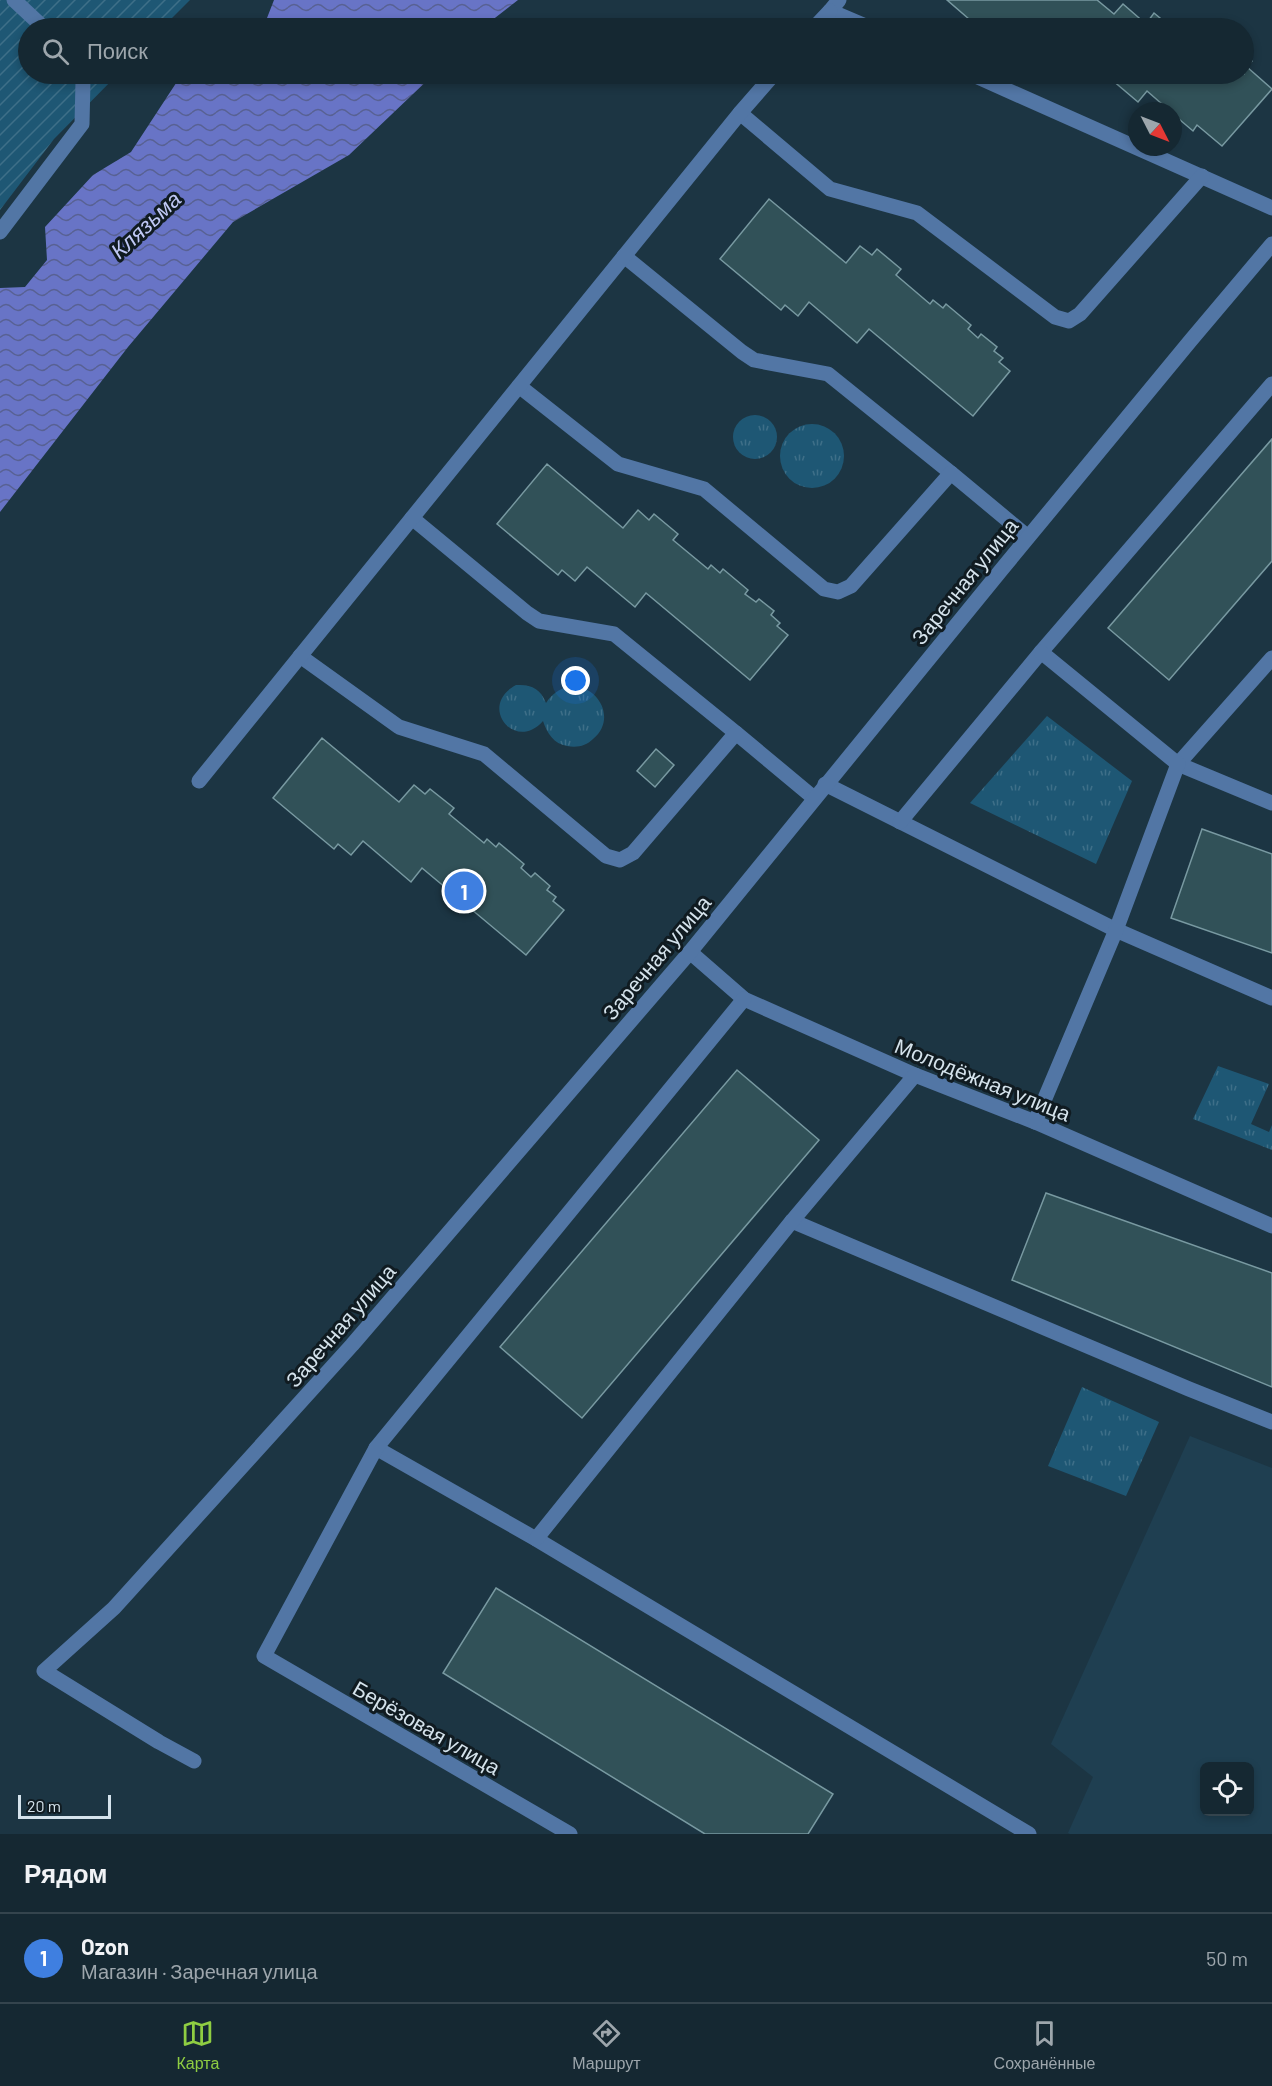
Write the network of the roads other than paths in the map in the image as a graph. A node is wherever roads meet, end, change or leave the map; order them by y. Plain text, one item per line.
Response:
1 (14, 0) edge
2 (834, 5) edge
3 (33, 18) edge
4 (823, 18) edge
5 (854, 18) edge
6 (83, 84) edge
7 (765, 84) edge
8 (994, 84) edge
9 (740, 113) junction
10 (1202, 176) junction
11 (1272, 208) edge
12 (0, 232) edge
13 (1272, 244) edge
14 (624, 256) junction
15 (1272, 384) edge
16 (519, 386) junction
17 (951, 473) junction
18 (412, 518) junction
19 (1028, 537) junction
20 (1041, 652) junction
21 (300, 656) junction
22 (1272, 658) edge
23 (736, 734) junction
24 (1178, 764) junction
25 (199, 781) dead end
26 (825, 784) junction
27 (814, 798) junction
28 (1272, 803) edge
29 (900, 822) junction
30 (1116, 930) junction
31 (690, 952) junction
32 (1272, 998) edge
33 (744, 999) junction
34 (915, 1075) junction
35 (1035, 1122) junction
36 (792, 1221) junction
37 (1272, 1226) edge
38 (1272, 1422) edge
39 (376, 1448) junction
40 (536, 1539) junction
41 (194, 1761) dead end
42 (570, 1834) edge
43 (1029, 1834) edge

1 - 3 street
2 - 4 street
2 - 5 street
6 - 12 street
7 - 9 street
8 - 10 street
9 - 10 street
9 - 14 street
10 - 11 street
13 - 19 street, Заречная улица
14 - 16 street
14 - 17 street
15 - 20 street
16 - 17 street
16 - 18 street
17 - 19 street
18 - 21 street
18 - 23 street
19 - 26 street, Заречная улица
20 - 24 street
20 - 29 street
21 - 23 street
21 - 25 street
22 - 24 street
23 - 27 street
24 - 28 street
24 - 30 street
26 - 27 street, Заречная улица
26 - 29 street
27 - 31 street, Заречная улица
29 - 30 street
30 - 32 street
30 - 35 street
31 - 33 street, Молодёжная улица
31 - 41 street, Заречная улица
33 - 34 street, Молодёжная улица
33 - 39 street
34 - 35 street, Молодёжная улица
34 - 36 street
35 - 37 street, Молодёжная улица
36 - 38 street
36 - 40 street
39 - 40 street
39 - 42 street, Берёзовая улица
40 - 43 street

